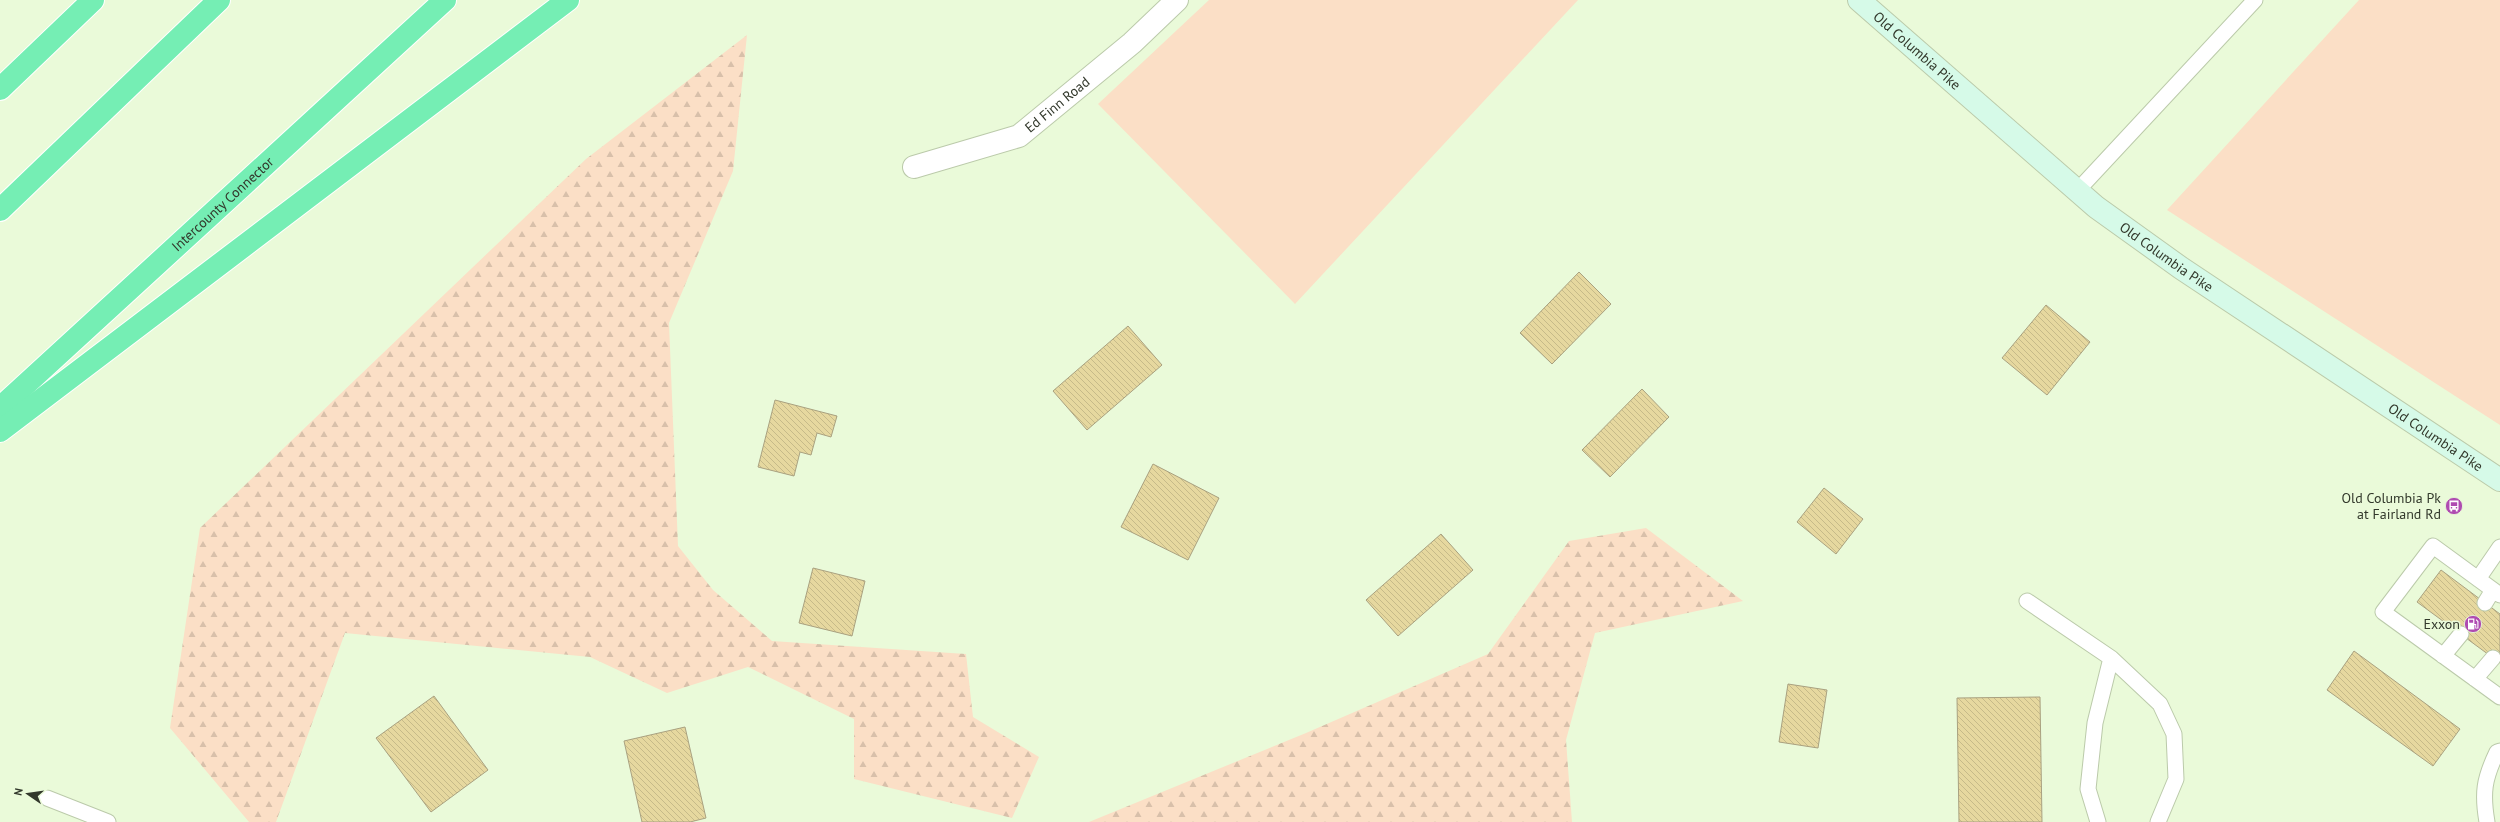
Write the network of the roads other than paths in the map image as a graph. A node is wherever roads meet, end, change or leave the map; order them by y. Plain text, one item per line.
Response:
1 (93, 0) edge
2 (219, 0) edge
3 (445, 0) edge
4 (568, 0) edge
5 (1177, 0) edge
6 (1859, 0) edge
7 (2255, 0) edge
8 (0, 89) edge
9 (914, 167) dead end
10 (2078, 190) junction
11 (0, 210) edge
12 (0, 408) edge
13 (0, 431) edge
14 (2500, 480) edge
15 (2500, 547) edge
16 (2478, 579) junction
17 (2497, 593) edge
18 (2028, 601) dead end
19 (2484, 603) dead end
20 (2461, 634) dead end
21 (2443, 656) junction
22 (2111, 658) junction
23 (2493, 658) dead end
24 (2475, 679) junction
25 (2500, 697) edge
26 (2500, 750) edge
27 (47, 798) dead end
28 (108, 822) edge
29 (2098, 822) edge
30 (2158, 822) edge
31 (2487, 822) edge

1 - 8 highway
2 - 11 highway
3 - 12 highway, Intercounty Connector
4 - 13 highway
5 - 9 street, Ed Finn Road
6 - 10 main road, Old Columbia Pike
7 - 10 lane
10 - 14 main road, Old Columbia Pike
15 - 16 lane
16 - 17 lane
16 - 21 lane
17 - 19 lane
18 - 22 lane
20 - 21 lane
21 - 24 lane
22 - 29 lane
22 - 30 lane
23 - 24 lane
24 - 25 lane
26 - 31 lane
27 - 28 lane

